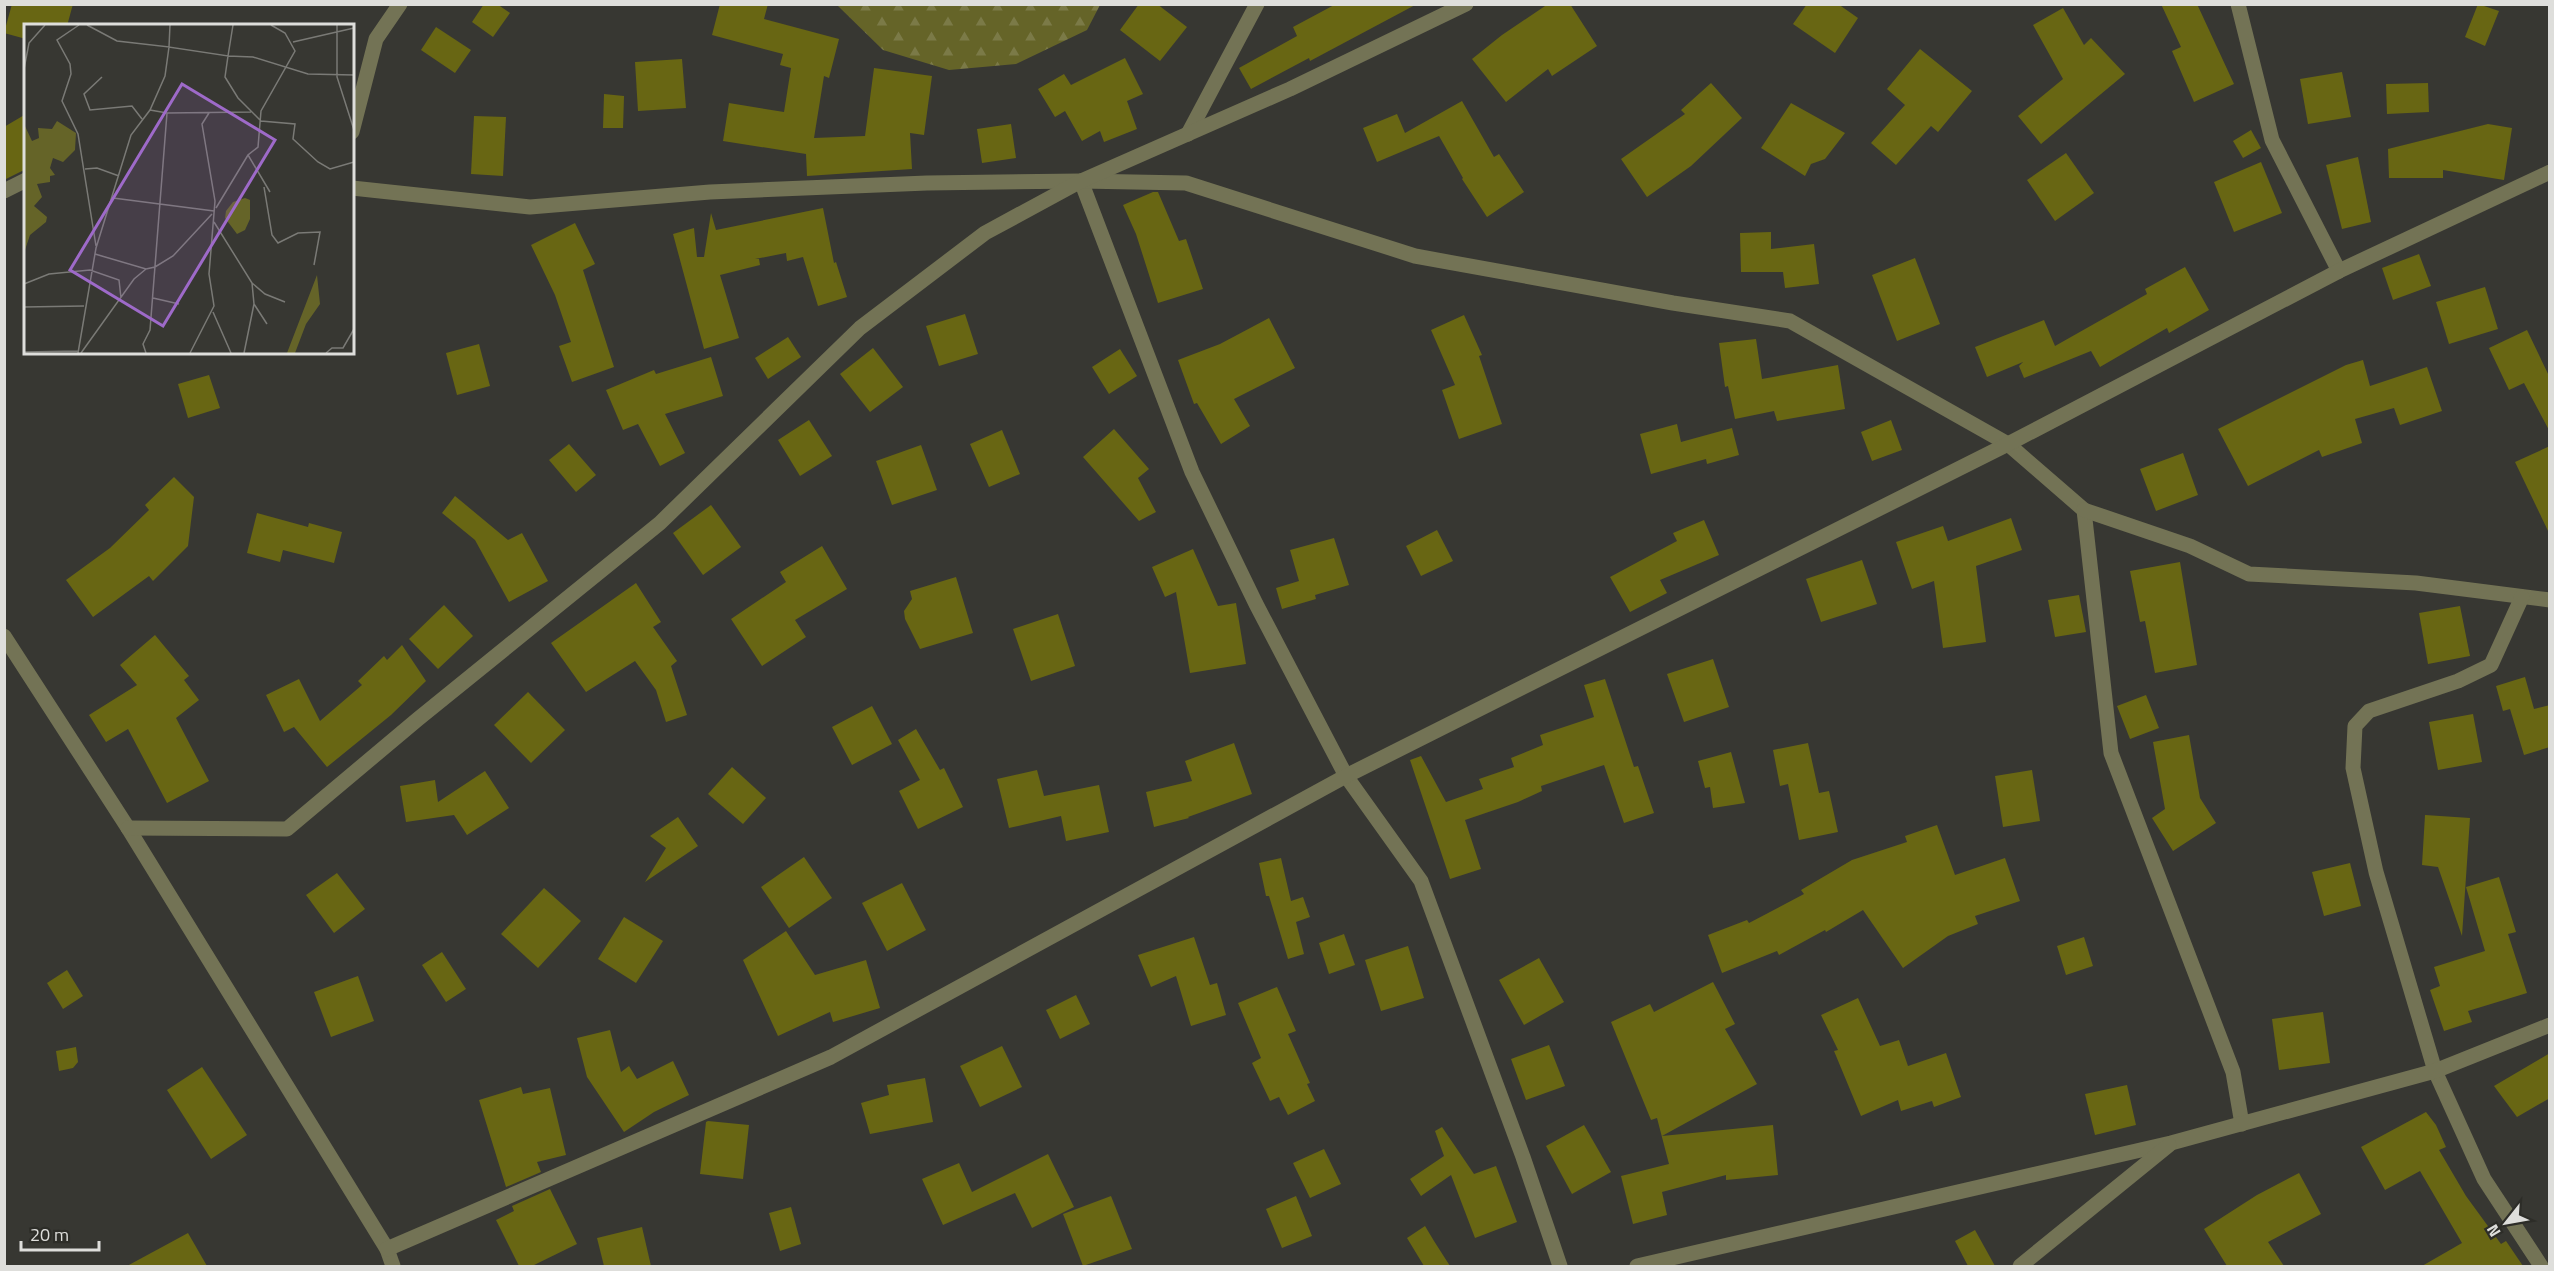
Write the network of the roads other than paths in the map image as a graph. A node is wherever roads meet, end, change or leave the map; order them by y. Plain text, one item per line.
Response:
1 (400, 4) edge
2 (1257, 4) edge
3 (1466, 4) edge
4 (2238, 4) edge
5 (354, 124) edge
6 (1188, 134) junction
7 (2550, 172) edge
8 (24, 181) edge
9 (1082, 181) junction
10 (354, 188) edge
11 (4, 191) edge
12 (2339, 271) junction
13 (2008, 444) junction
14 (2084, 510) junction
15 (2522, 597) junction
16 (2550, 600) edge
17 (4, 636) edge
18 (1346, 776) junction
19 (128, 828) junction
20 (2550, 1026) edge
21 (2435, 1071) junction
22 (2242, 1124) junction
23 (2171, 1143) junction
24 (387, 1248) junction
25 (393, 1266) edge
26 (1560, 1266) edge
27 (1637, 1266) edge
28 (2020, 1266) edge
29 (2541, 1266) edge

1 - 5 street
2 - 6 street
3 - 6 street
4 - 12 street
6 - 9 street
7 - 12 street
8 - 11 street
9 - 10 street
9 - 13 street
9 - 18 street
9 - 19 street
12 - 13 street
13 - 14 street
13 - 18 street
14 - 15 street
14 - 22 street
15 - 16 street
15 - 21 street
17 - 19 street
18 - 24 street
18 - 26 street
19 - 24 street
20 - 21 street
21 - 22 street
21 - 29 street
22 - 23 street
23 - 27 street
23 - 28 street
24 - 25 street

